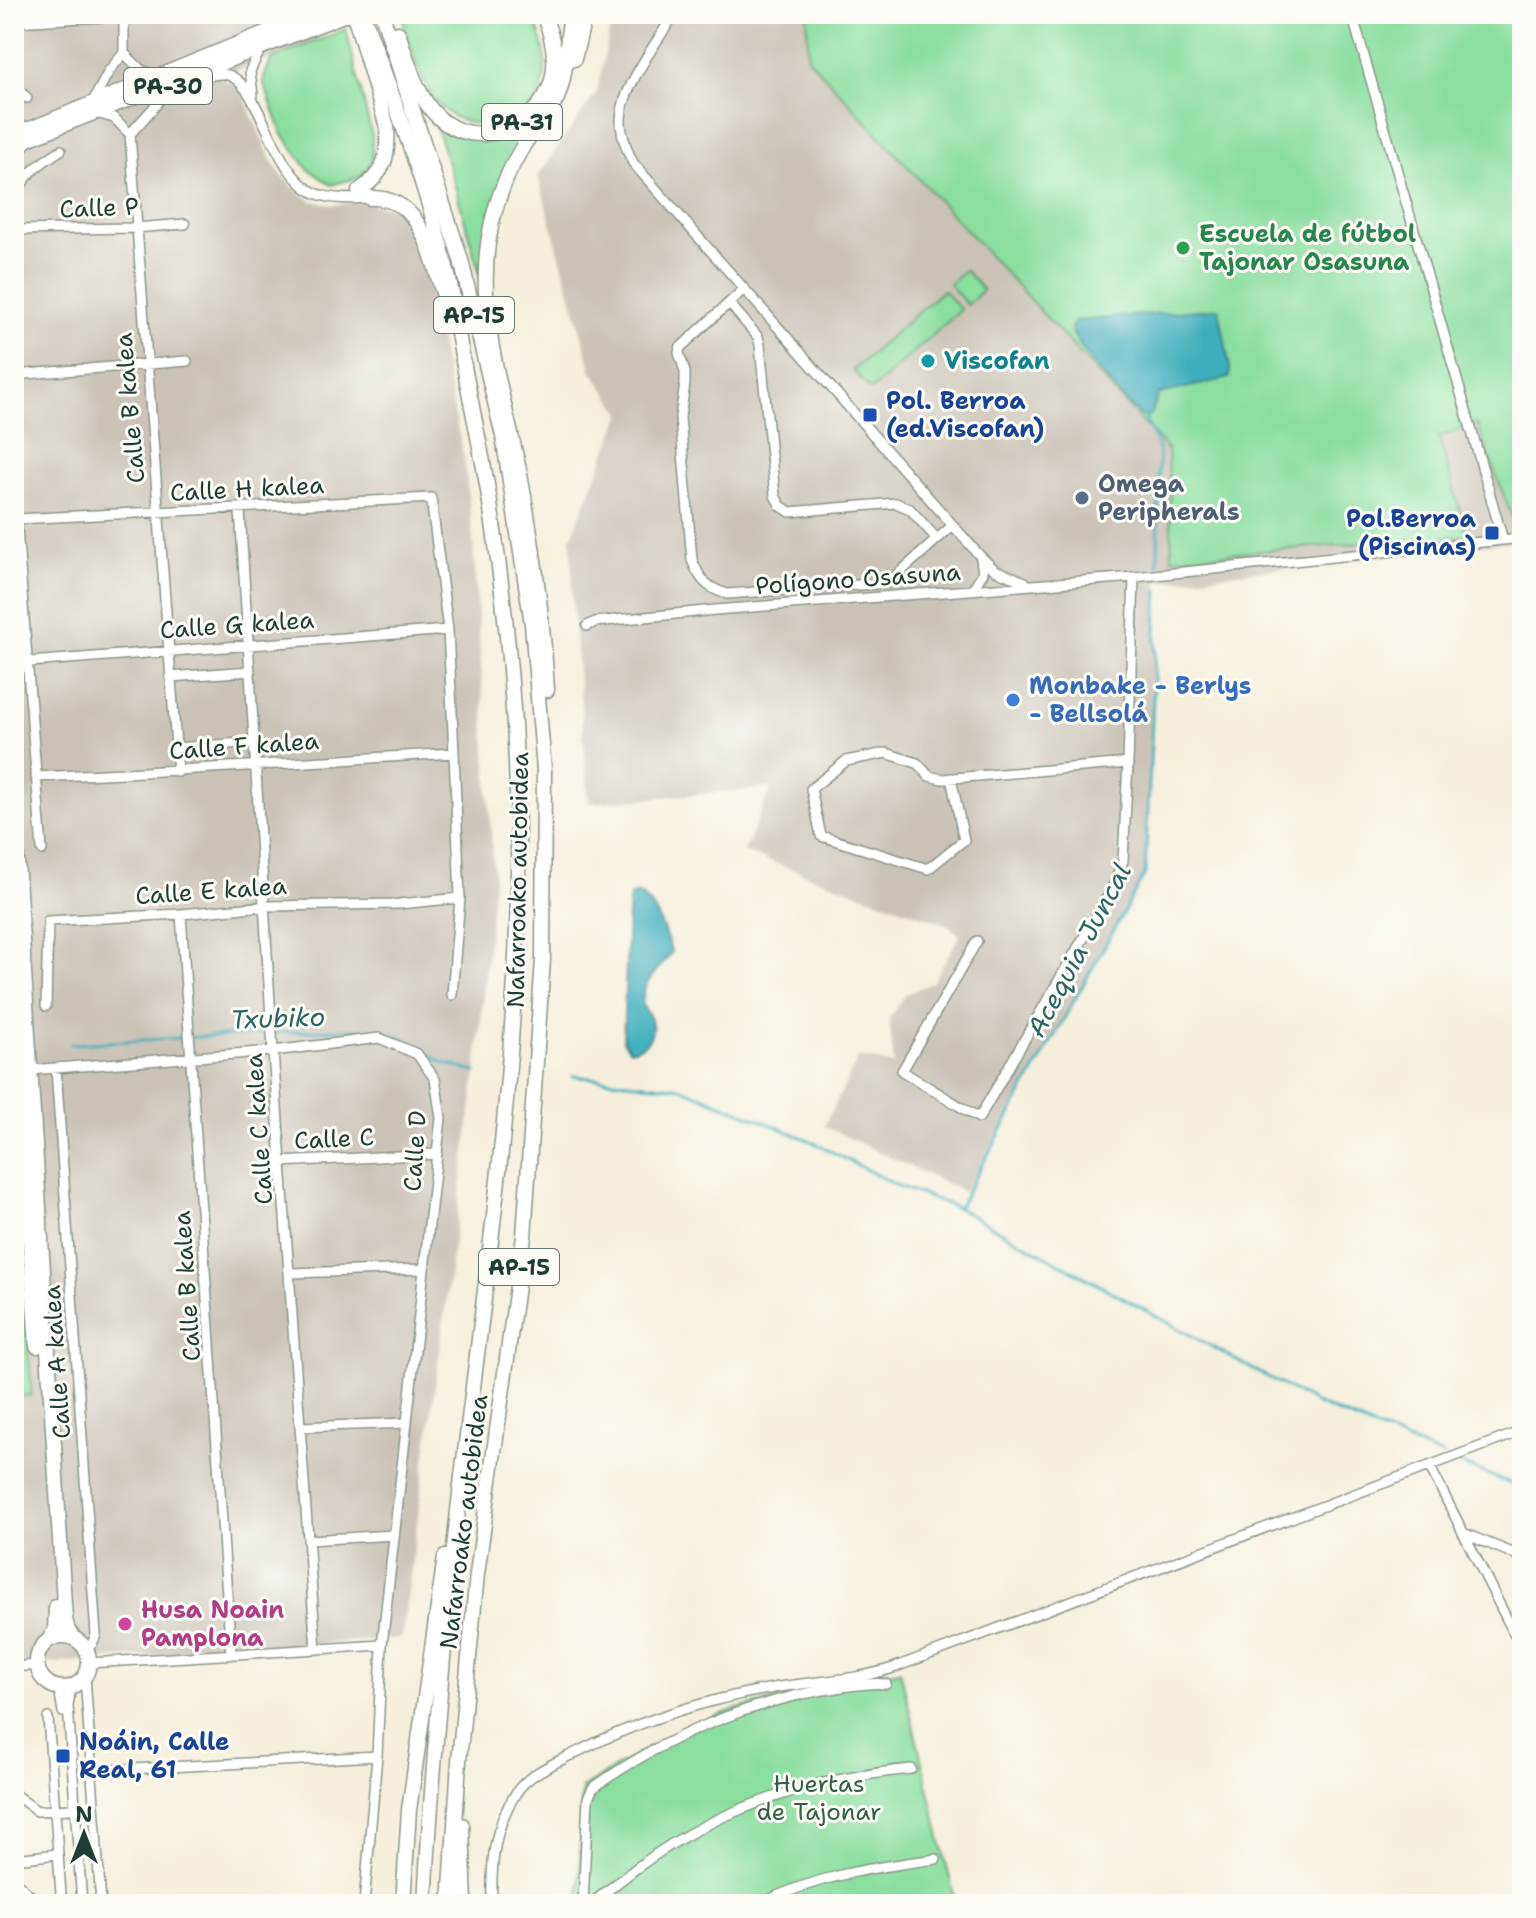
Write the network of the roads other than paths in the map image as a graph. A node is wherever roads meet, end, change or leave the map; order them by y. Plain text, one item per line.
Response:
1 (155, 14) edge
2 (311, 14) edge
3 (346, 14) edge
4 (354, 14) edge
5 (363, 14) edge
6 (382, 14) edge
7 (391, 14) edge
8 (543, 14) edge
9 (571, 14) edge
10 (585, 14) edge
11 (674, 14) edge
12 (1352, 14) edge
13 (124, 15) edge
14 (14, 22) edge
15 (263, 45) junction
16 (124, 53) junction
17 (165, 80) junction
18 (14, 85) edge
19 (27, 98) dead end
20 (254, 102) junction
21 (94, 108) junction
22 (14, 129) edge
23 (130, 134) junction
24 (61, 150) dead end
25 (14, 152) edge
26 (514, 165) junction
27 (383, 167) junction
28 (369, 196) junction
29 (14, 200) edge
30 (185, 224) dead end
31 (135, 228) junction
32 (14, 230) edge
33 (743, 290) junction
34 (729, 303) junction
35 (457, 326) junction
36 (187, 361) dead end
37 (146, 365) junction
38 (14, 375) edge
39 (14, 490) edge
40 (240, 510) junction
41 (159, 513) junction
42 (17, 519) junction
43 (953, 525) junction
44 (1522, 538) edge
45 (937, 539) junction
46 (1503, 540) junction
47 (980, 556) junction
48 (1134, 577) junction
49 (1032, 584) junction
50 (972, 590) junction
51 (587, 626) dead end
52 (448, 630) junction
53 (247, 644) junction
54 (167, 650) junction
55 (29, 662) junction
56 (250, 671) junction
57 (170, 677) junction
58 (255, 742) junction
59 (176, 748) junction
60 (454, 753) junction
61 (1128, 763) junction
62 (255, 765) junction
63 (544, 770) junction
64 (178, 772) junction
65 (36, 777) junction
66 (951, 778) junction
67 (14, 813) edge
68 (16, 847) edge
69 (42, 850) dead end
70 (460, 898) junction
71 (266, 906) junction
72 (14, 911) edge
73 (181, 914) junction
74 (977, 941) dead end
75 (24, 946) junction
76 (452, 995) dead end
77 (46, 1006) dead end
78 (14, 1017) edge
79 (273, 1051) junction
80 (191, 1057) junction
81 (56, 1069) junction
82 (30, 1070) junction
83 (437, 1154) junction
84 (281, 1162) junction
85 (424, 1269) junction
86 (289, 1273) junction
87 (407, 1423) junction
88 (300, 1427) junction
89 (1522, 1431) edge
90 (1430, 1467) junction
91 (459, 1503) junction
92 (1463, 1533) junction
93 (394, 1535) junction
94 (308, 1540) junction
95 (1522, 1557) edge
96 (49, 1640) junction
97 (382, 1645) junction
98 (316, 1649) junction
99 (1522, 1649) edge
100 (231, 1655) junction
101 (84, 1657) junction
102 (37, 1665) junction
103 (14, 1667) edge
104 (886, 1684) dead end
105 (65, 1688) junction
106 (48, 1718) dead end
107 (377, 1756) junction
108 (459, 1761) junction
109 (911, 1769) dead end
110 (92, 1771) junction
111 (14, 1794) edge
112 (70, 1809) junction
113 (54, 1810) junction
114 (14, 1854) edge
115 (57, 1854) junction
116 (936, 1859) dead end
117 (14, 1880) edge
118 (39, 1904) edge
119 (56, 1904) edge
120 (80, 1904) edge
121 (101, 1904) edge
122 (364, 1904) edge
123 (406, 1904) edge
124 (425, 1904) edge
125 (450, 1904) edge
126 (465, 1904) edge
127 (492, 1904) edge
128 (583, 1904) edge
129 (591, 1904) edge
130 (760, 1904) edge

1 - 13 street
2 - 17 highway, PA-30
3 - 15 highway, PA-30
4 - 27 highway
5 - 35 highway, Nafarroako autobidea / AP-15
6 - 63 highway, Nafarroako autobidea / AP-15
7 - 8 highway, PA-31
9 - 26 highway
10 - 26 highway
11 - 33 street
12 - 46 street
13 - 14 street
13 - 16 street
15 - 17 highway, PA-30
15 - 20 street
16 - 17 street
16 - 21 street
17 - 20 street
17 - 21 highway, PA-30
17 - 23 street
18 - 19 street
20 - 28 street
21 - 22 highway, PA-30
21 - 23 street
21 - 25 highway, PA-30
23 - 31 street, Calle B kalea
24 - 29 street
26 - 63 highway
27 - 28 highway
27 - 28 highway
28 - 35 highway
30 - 31 street, Calle P
31 - 32 street, Calle P
31 - 37 street, Calle B kalea
33 - 34 street
33 - 43 street
34 - 45 street
34 - 45 street
35 - 91 highway, Nafarroako autobidea / AP-15
36 - 37 street
37 - 38 street
37 - 41 street, Calle B kalea
39 - 42 street
40 - 41 street, Calle H kalea
40 - 52 street, Calle H kalea
40 - 53 street, Calle C kalea
41 - 42 street, Calle H kalea
41 - 54 street, Calle B kalea
42 - 55 street
43 - 45 street
43 - 47 street
44 - 46 street, Polígono Osasuna
46 - 48 street, Polígono Osasuna
47 - 49 street
47 - 50 street
48 - 49 street, Polígono Osasuna
48 - 61 street
49 - 50 street, Polígono Osasuna
50 - 51 street, Polígono Osasuna
52 - 53 street, Calle G kalea
52 - 60 street
53 - 54 street, Calle G kalea
53 - 56 street, Calle C kalea
54 - 55 street, Calle G kalea
54 - 57 street, Calle B kalea
55 - 65 street
56 - 57 street
56 - 58 street, Calle C kalea
57 - 59 street, Calle B kalea
58 - 59 street
58 - 62 street, Calle C kalea
59 - 64 street, Calle B kalea
60 - 62 street, Calle F kalea
60 - 70 street
61 - 66 street
61 - 74 street
62 - 64 street, Calle F kalea
62 - 71 street, Calle C kalea
63 - 108 highway, Nafarroako autobidea / AP-15
64 - 65 street, Calle F kalea
65 - 69 street
66 - 66 street
67 - 68 highway
68 - 75 highway
70 - 71 street, Calle E kalea
70 - 76 street
71 - 73 street, Calle E kalea
71 - 79 street, Calle C kalea
72 - 75 highway
73 - 77 street, Calle E kalea
73 - 80 street, Calle B kalea
75 - 82 highway
78 - 96 highway
79 - 80 street, Calle D
79 - 83 street, Calle D
79 - 84 street, Calle C kalea
80 - 81 street, Calle D
80 - 100 street, Calle B kalea
81 - 82 street, Calle D
81 - 101 street, Calle A kalea
82 - 101 highway
83 - 84 street, Calle C
83 - 85 street, Calle D
84 - 86 street, Calle C kalea
85 - 86 street
85 - 87 street, Calle D
86 - 88 street, Calle C kalea
87 - 88 street
87 - 93 street, Calle D
88 - 94 street, Calle C kalea
89 - 90 street
90 - 92 street
90 - 127 street
91 - 123 highway
91 - 124 highway, AP-15
92 - 95 street
92 - 99 street
93 - 94 street
93 - 97 street, Calle D
94 - 98 street, Calle C kalea
96 - 101 highway
96 - 102 highway
97 - 98 street
97 - 107 street, Calle D
98 - 100 street
100 - 101 street
101 - 105 highway
101 - 110 street, Calle A kalea
102 - 103 street
102 - 105 highway
104 - 128 street
105 - 112 street
105 - 120 street
106 - 113 street
107 - 110 street
107 - 122 street, Calle D
108 - 125 highway, AP-15
108 - 126 highway
109 - 129 street
110 - 121 street, Calle A kalea
111 - 113 street
112 - 113 street
112 - 120 street
113 - 115 street
114 - 115 street
115 - 119 street
116 - 130 street
117 - 118 street

